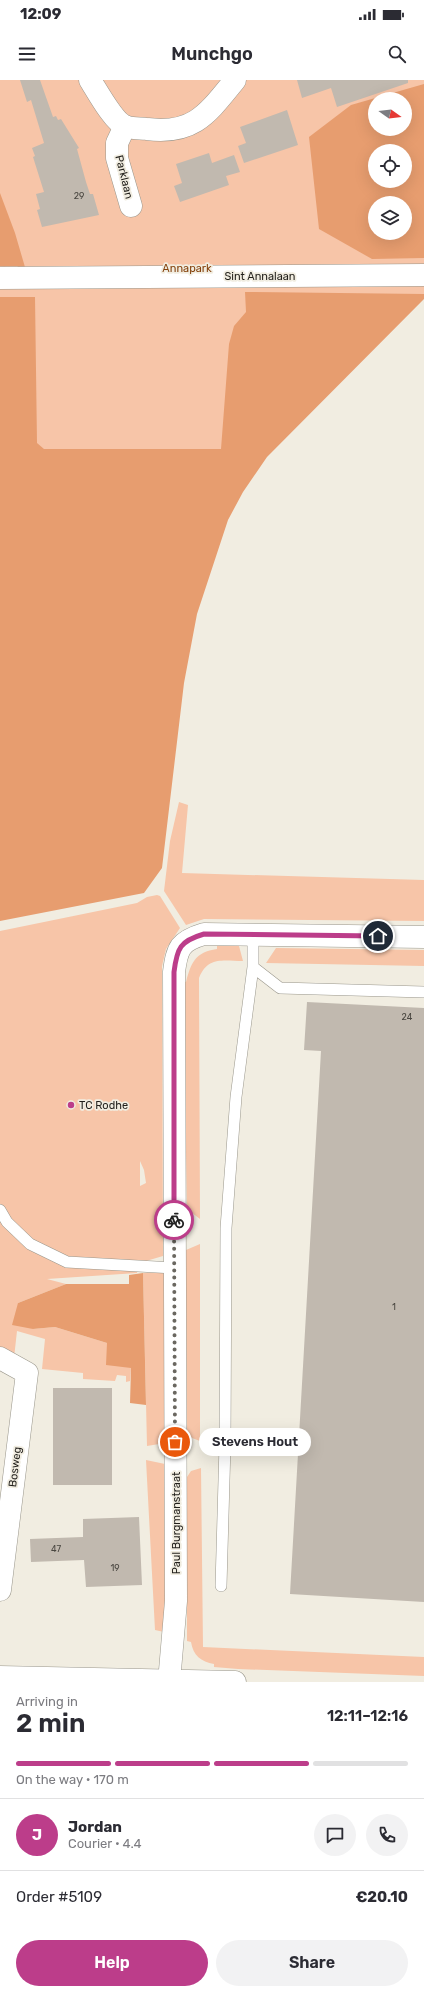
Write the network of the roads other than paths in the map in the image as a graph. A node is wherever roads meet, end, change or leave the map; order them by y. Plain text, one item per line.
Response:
1 (90, 80) edge
2 (236, 80) edge
3 (125, 126) junction
4 (132, 206) dead end
5 (424, 275) edge
6 (0, 278) edge
7 (254, 934) junction
8 (424, 938) edge
9 (253, 967) junction
10 (424, 992) edge
11 (0, 1210) edge
12 (174, 1268) junction
13 (0, 1358) edge
14 (221, 1586) dead end
15 (0, 1590) edge
16 (0, 1677) edge
17 (169, 1681) edge
18 (235, 1682) edge

1 - 3 street
2 - 3 street
3 - 4 street, Parklaan
5 - 6 street, Sint Annalaan
7 - 8 street
7 - 9 lane
7 - 12 street, Paul Burgmanstraat
9 - 10 lane
9 - 14 lane
11 - 12 lane
12 - 17 street, Paul Burgmanstraat
13 - 15 street, Bosweg
16 - 17 street
17 - 18 street

